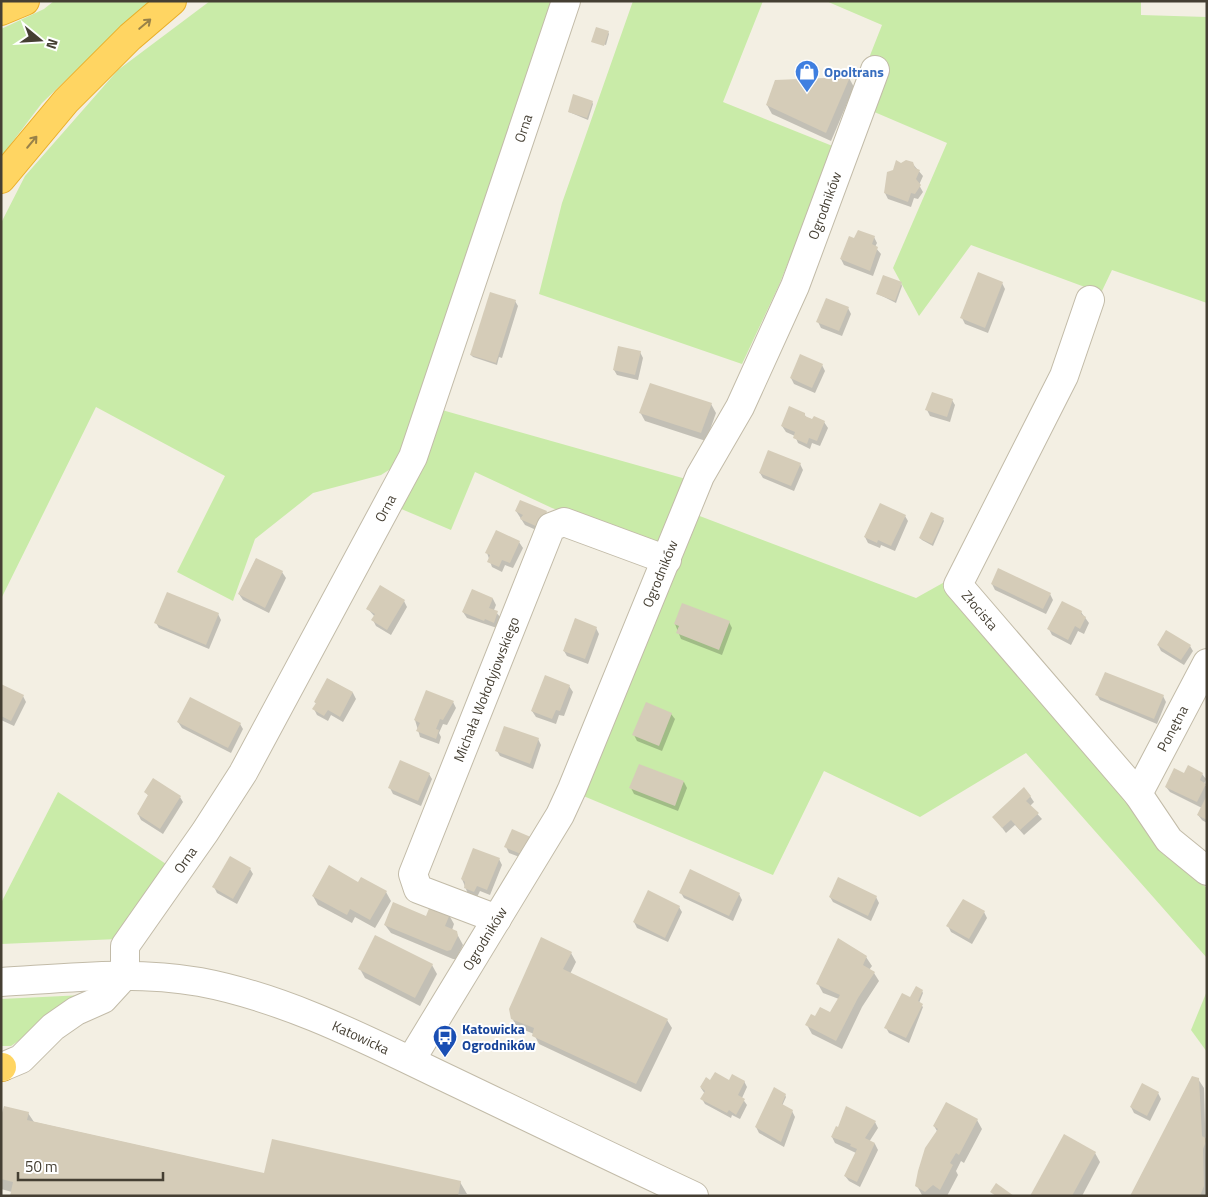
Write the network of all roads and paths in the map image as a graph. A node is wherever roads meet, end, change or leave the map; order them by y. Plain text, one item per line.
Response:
1 (25, 1) edge
2 (172, 1) edge
3 (566, 1) edge
4 (1, 12) edge
5 (875, 70) dead end
6 (1, 179) edge
7 (1090, 300) dead end
8 (667, 560) junction
9 (1207, 663) edge
10 (1138, 794) junction
11 (1207, 871) edge
12 (497, 919) junction
13 (125, 975) junction
14 (1, 982) edge
15 (410, 1060) junction
16 (1, 1067) edge
17 (694, 1196) edge

1 - 4 highway
6 -> 2 highway
3 - 13 street, Orna
5 - 8 street, Ogrodników
7 - 10 street, Złocista
8 - 12 street, Ogrodników
8 - 12 street, Michała Wołodyjowskiego
9 - 10 street, Ponętna
10 - 11 street, Złocista
12 - 15 street, Ogrodników
13 - 14 street, Katowicka
13 - 15 street, Katowicka
13 - 16 street
15 - 17 street, Katowicka

